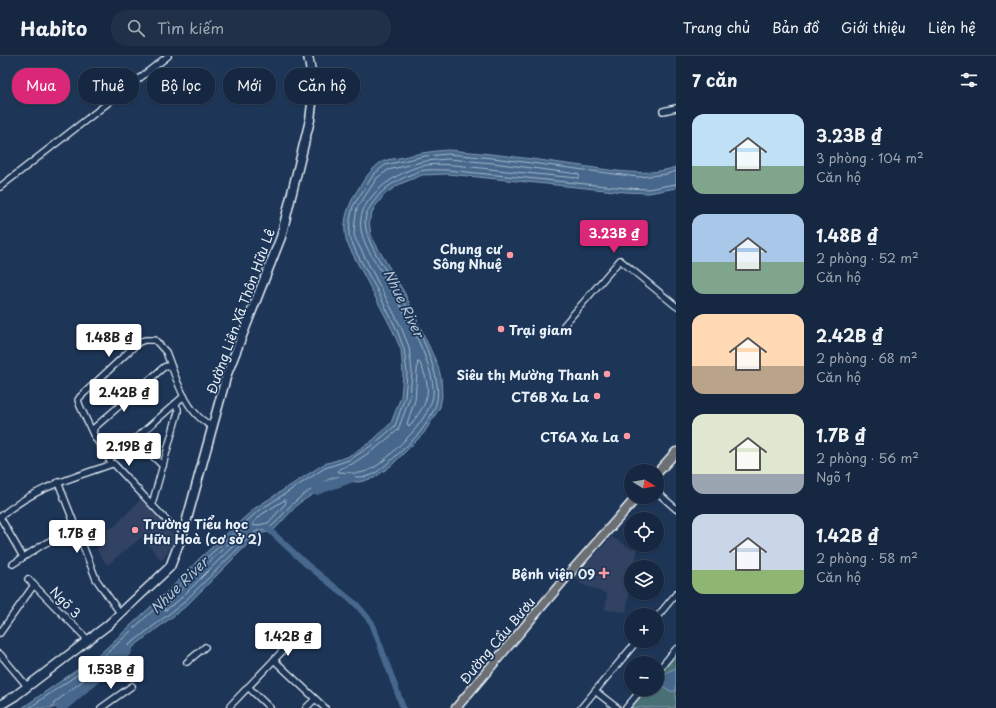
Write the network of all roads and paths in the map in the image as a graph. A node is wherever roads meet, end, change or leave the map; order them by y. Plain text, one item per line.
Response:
1 (168, 56) edge
2 (308, 56) edge
3 (676, 108) edge
4 (663, 111) dead end
5 (0, 186) edge
6 (676, 306) edge
7 (564, 325) dead end
8 (172, 368) junction
9 (184, 396) junction
10 (175, 404) junction
11 (212, 428) junction
12 (93, 434) junction
13 (135, 439) junction
14 (676, 452) edge
15 (111, 461) junction
16 (664, 465) edge
17 (163, 466) junction
18 (58, 482) junction
19 (664, 498) edge
20 (152, 504) junction
21 (630, 504) edge
22 (676, 509) edge
23 (0, 517) edge
24 (76, 528) junction
25 (184, 530) junction
26 (23, 557) junction
27 (13, 564) dead end
28 (28, 579) dead end
29 (34, 585) junction
30 (676, 594) edge
31 (664, 609) edge
32 (120, 613) junction
33 (0, 633) edge
34 (88, 640) junction
35 (290, 643) dead end
36 (205, 647) dead end
37 (631, 648) edge
38 (676, 649) edge
39 (0, 654) edge
40 (274, 660) junction
41 (187, 662) dead end
42 (664, 664) edge
43 (27, 686) junction
44 (132, 686) dead end
45 (248, 688) junction
46 (595, 691) junction
47 (636, 696) edge
48 (315, 699) junction
49 (0, 705) edge
50 (230, 706) dead end
51 (101, 708) edge
52 (270, 708) edge
53 (306, 708) edge
54 (325, 708) edge
55 (456, 708) edge
56 (581, 708) edge
57 (617, 708) edge
58 (626, 708) edge

1 - 5 street
2 - 11 street, Đường Liên Xã Thôn Hữu Lê
3 - 4 street
6 - 7 street
8 - 9 street
8 - 12 street
8 - 12 street
9 - 10 street
9 - 11 street
10 - 13 street
10 - 17 street
11 - 25 street, Đường Liên Xã Thôn Hữu Lê
12 - 15 street
13 - 15 street
13 - 17 street
14 - 16 main road
15 - 18 street
15 - 20 street
17 - 20 street
18 - 23 street
18 - 24 street
19 - 22 street
20 - 25 street
21 - 55 main road, Đường Cầu Bươu
23 - 26 street
24 - 26 street
24 - 32 street
25 - 32 street, Đường Liên Xã Thôn Hữu Lê
26 - 27 street
28 - 29 street, Ngõ 3
29 - 33 street
29 - 34 street, Ngõ 3
30 - 31 street
32 - 34 street, Đường Liên Xã Thôn Hữu Lê
34 - 43 street, Đường Liên Xã Thôn Hữu Lê
35 - 40 street
36 - 41 street
37 - 46 street
38 - 42 street
39 - 43 street
40 - 45 street
40 - 48 street
43 - 49 street, Đường Liên Xã Thôn Hữu Lê
44 - 51 street
45 - 50 street
45 - 52 street
46 - 56 street
46 - 57 street
47 - 58 street
48 - 53 street
48 - 54 street

